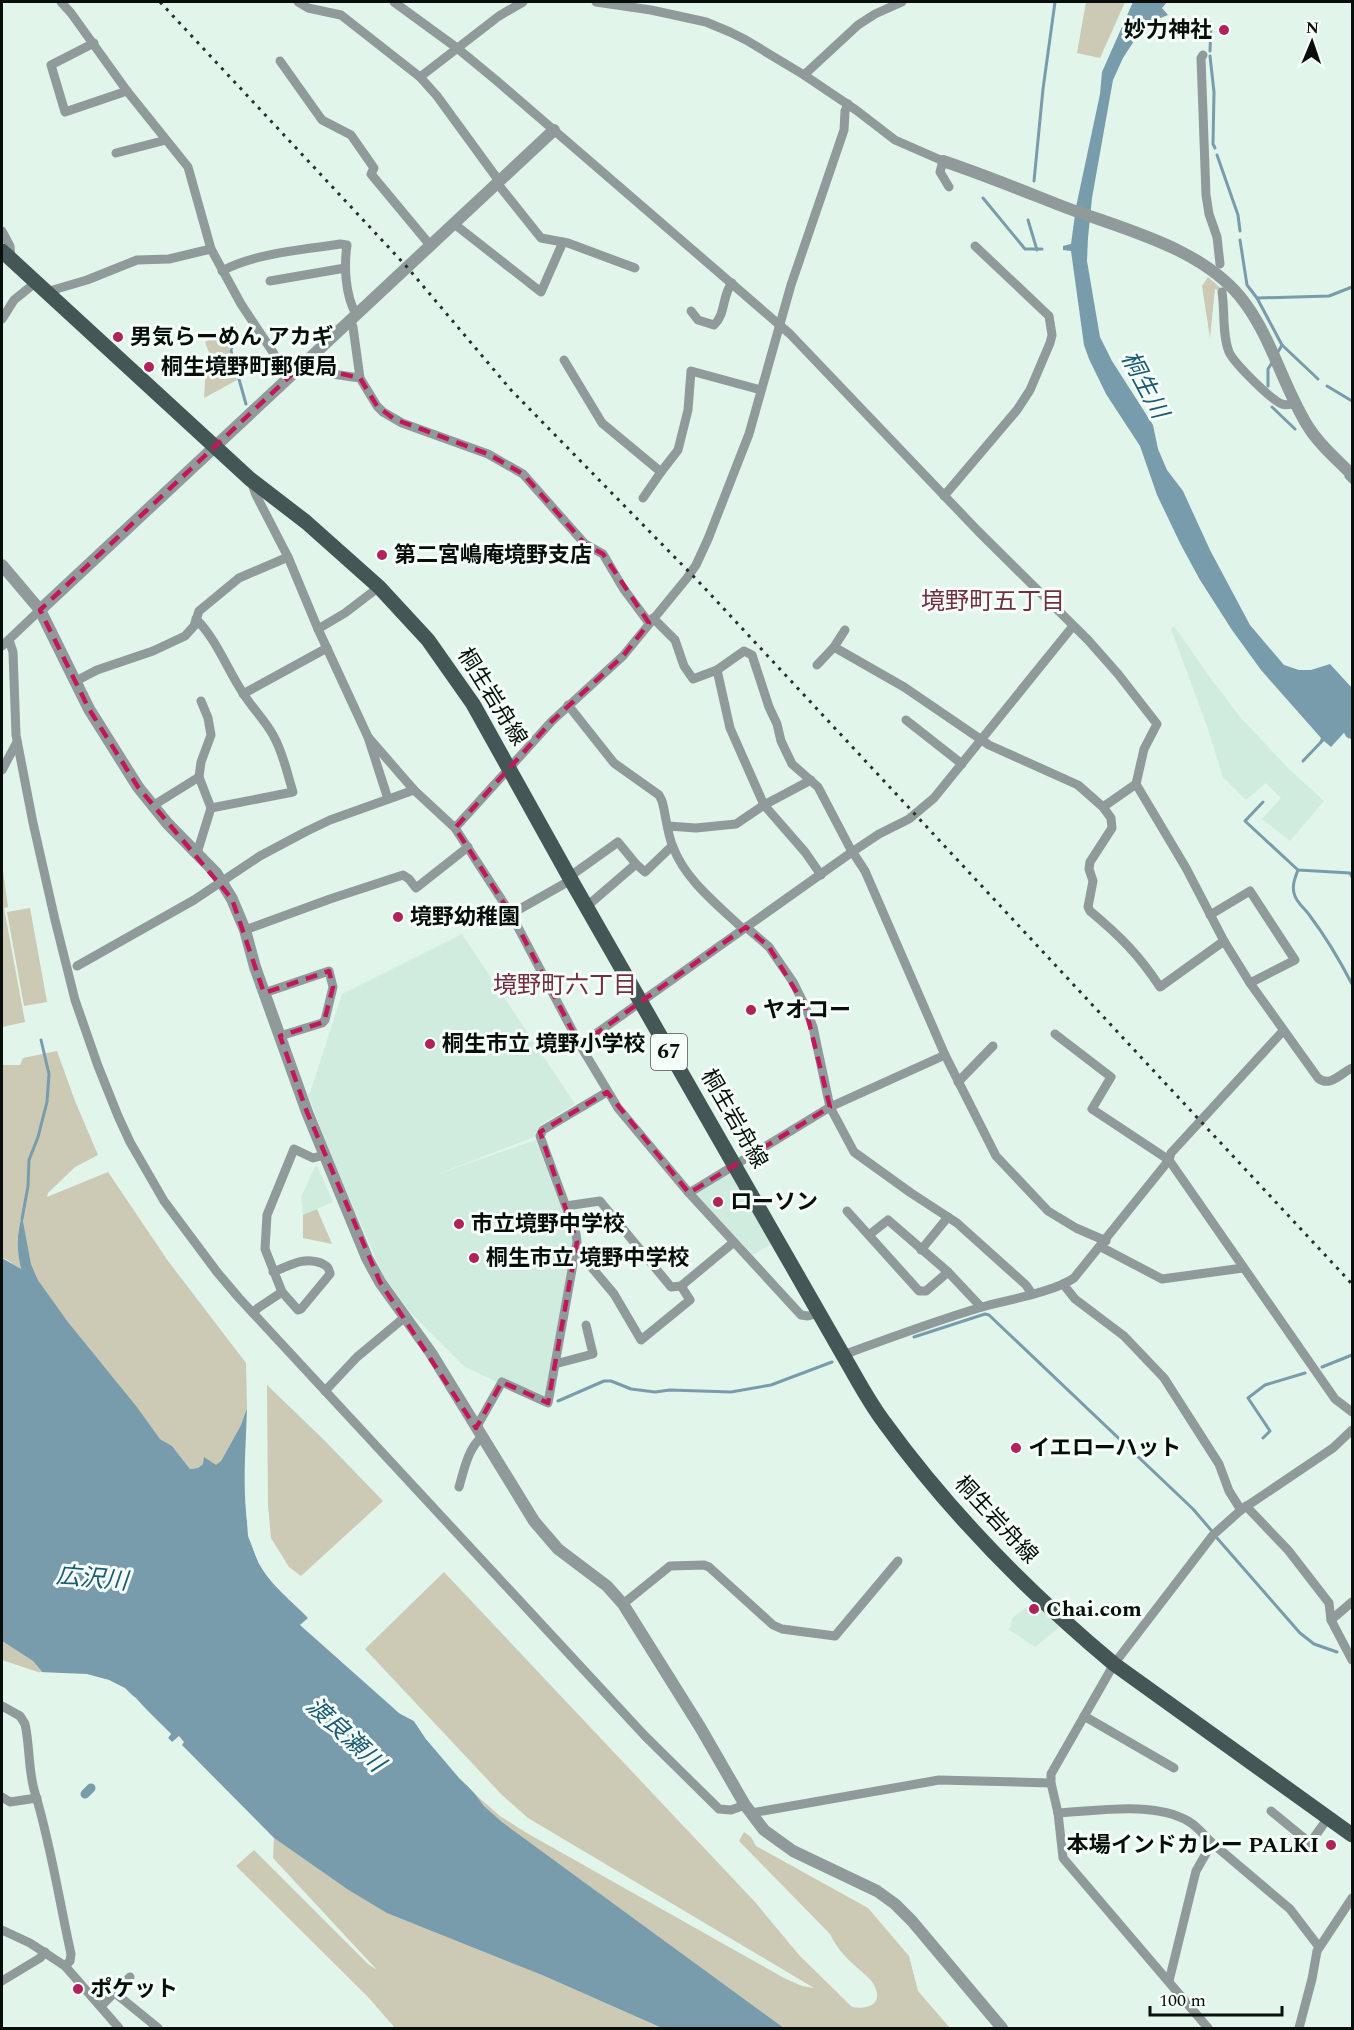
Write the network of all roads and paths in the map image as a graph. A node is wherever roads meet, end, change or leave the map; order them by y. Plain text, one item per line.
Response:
1 (61, 2) edge
2 (298, 2) edge
3 (394, 2) edge
4 (523, 2) edge
5 (596, 2) edge
6 (903, 2) edge
7 (652, 6) edge
8 (94, 43) junction
9 (457, 48) junction
10 (1203, 55) dead end
11 (280, 61) dead end
12 (804, 75) junction
13 (420, 77) junction
14 (128, 91) junction
15 (848, 104) junction
16 (554, 130) junction
17 (166, 140) junction
18 (116, 153) dead end
19 (943, 161) junction
20 (498, 182) junction
21 (949, 188) dead end
22 (453, 223) junction
23 (2, 231) edge
24 (564, 242) junction
25 (430, 245) junction
26 (975, 246) dead end
27 (211, 249) junction
28 (7, 256) edge
29 (1220, 264) dead end
30 (345, 268) junction
31 (635, 268) dead end
32 (222, 271) junction
33 (270, 281) dead end
34 (732, 284) junction
35 (40, 288) junction
36 (1222, 292) dead end
37 (691, 311) dead end
38 (353, 317) junction
39 (2, 319) edge
40 (780, 325) junction
41 (564, 360) dead end
42 (302, 365) junction
43 (290, 376) junction
44 (360, 378) junction
45 (761, 390) junction
46 (1296, 403) junction
47 (215, 446) junction
48 (661, 472) junction
49 (1353, 474) edge
50 (250, 479) junction
51 (944, 496) junction
52 (643, 498) dead end
53 (288, 557) junction
54 (2, 565) edge
55 (379, 587) junction
56 (40, 610) junction
57 (196, 619) junction
58 (651, 621) junction
59 (1073, 626) junction
60 (318, 629) junction
61 (845, 630) dead end
62 (5, 643) edge
63 (834, 647) junction
64 (327, 648) junction
65 (817, 664) dead end
66 (717, 670) junction
67 (74, 682) junction
68 (243, 694) junction
69 (201, 701) dead end
70 (568, 705) junction
71 (906, 720) dead end
72 (368, 737) junction
73 (981, 740) junction
74 (17, 742) junction
75 (962, 764) junction
76 (509, 767) junction
77 (2, 770) edge
78 (199, 777) junction
79 (811, 780) junction
80 (1136, 784) junction
81 (414, 790) junction
82 (388, 799) junction
83 (154, 805) junction
84 (764, 805) junction
85 (1103, 807) junction
86 (211, 808) junction
87 (668, 826) junction
88 (455, 828) junction
89 (672, 846) junction
90 (468, 847) junction
91 (852, 852) junction
92 (197, 853) junction
93 (636, 864) junction
94 (821, 875) junction
95 (570, 879) junction
96 (222, 883) junction
97 (586, 907) junction
98 (511, 914) junction
99 (1210, 915) junction
100 (744, 928) junction
101 (245, 930) junction
102 (1224, 941) junction
103 (77, 966) dead end
104 (1250, 983) junction
105 (264, 993) junction
106 (640, 1001) junction
107 (1282, 1031) junction
108 (1055, 1034) dead end
109 (280, 1036) junction
110 (580, 1045) junction
111 (993, 1046) dead end
112 (945, 1055) junction
113 (1353, 1068) edge
114 (958, 1083) junction
115 (608, 1092) junction
116 (830, 1107) junction
117 (325, 1155) junction
118 (1169, 1160) junction
119 (734, 1165) junction
120 (689, 1193) junction
121 (566, 1206) junction
122 (846, 1211) dead end
123 (948, 1217) junction
124 (869, 1235) junction
125 (734, 1242) junction
126 (1103, 1244) junction
127 (577, 1250) junction
128 (921, 1250) junction
129 (1243, 1268) junction
130 (273, 1272) junction
131 (948, 1272) junction
132 (1063, 1284) junction
133 (681, 1287) junction
134 (282, 1292) junction
135 (1032, 1294) junction
136 (981, 1307) junction
137 (253, 1313) junction
138 (819, 1313) junction
139 (405, 1317) junction
140 (586, 1325) dead end
141 (843, 1355) junction
142 (555, 1364) junction
143 (326, 1391) junction
144 (1353, 1412) edge
145 (1353, 1430) edge
146 (479, 1432) junction
147 (459, 1487) dead end
148 (1244, 1508) junction
149 (898, 1561) dead end
150 (1353, 1602) edge
151 (623, 1604) junction
152 (1331, 1620) junction
153 (1353, 1660) edge
154 (1114, 1664) junction
155 (2, 1706) edge
156 (1084, 1716) junction
157 (1174, 1768) dead end
158 (1051, 1783) junction
159 (2, 1797) edge
160 (37, 1798) junction
161 (748, 1809) junction
162 (1271, 1811) dead end
163 (1058, 1813) junction
164 (1328, 1818) junction
165 (1353, 1835) edge
166 (1212, 1843) junction
167 (1353, 1898) edge
168 (2, 1930) edge
169 (1319, 1947) junction
170 (45, 1952) junction
171 (65, 1966) junction
172 (130, 1977) dead end
173 (2, 1981) edge
174 (1169, 1982) junction
175 (115, 1992) junction
176 (101, 2006) junction
177 (119, 2028) edge
178 (158, 2028) edge
179 (1002, 2028) edge
180 (1208, 2028) edge
181 (1299, 2028) edge

1 - 8 street
2 - 13 street
3 - 9 street
4 - 9 street
5 - 7 street
6 - 12 street
7 - 12 street
8 - 14 street
8 - 14 street
9 - 13 street
9 - 16 street
10 - 29 street
11 - 25 street
12 - 15 street
13 - 20 street
14 - 17 street
15 - 19 street
15 - 40 street
16 - 20 street
16 - 34 street
17 - 18 street
17 - 27 street
19 - 21 street
19 - 46 street
20 - 22 street
20 - 24 street
22 - 24 street
22 - 25 street
23 - 28 street
24 - 31 street
25 - 38 street
26 - 51 street
27 - 32 street
27 - 35 street
28 - 35 main road, 桐生岩舟線 / 67
30 - 32 street
30 - 33 street
30 - 38 street
32 - 43 street
34 - 37 street
34 - 40 street
35 - 39 street
35 - 47 main road, 桐生岩舟線 / 67
36 - 46 street
38 - 42 street
38 - 44 street
40 - 45 street
40 - 51 street
41 - 48 street
42 - 43 street
42 - 44 street
43 - 47 street
44 - 58 street
45 - 48 street
45 - 58 street
46 - 49 street
47 - 50 main road, 桐生岩舟線 / 67
47 - 56 street
48 - 52 street
50 - 53 street
50 - 55 main road, 桐生岩舟線 / 67
51 - 59 street
53 - 57 street
53 - 60 street
54 - 56 street
55 - 60 street
55 - 76 main road, 桐生岩舟線 / 67
56 - 62 street
56 - 67 street
57 - 67 street
57 - 68 street
58 - 66 street
58 - 70 street
59 - 73 street
59 - 80 street
60 - 64 street
61 - 63 street
62 - 74 street
63 - 65 street
63 - 73 street
64 - 68 street
64 - 72 street
66 - 79 street
66 - 84 street
67 - 83 street
68 - 86 street
69 - 78 street
70 - 76 street
70 - 87 street
71 - 75 street
72 - 81 street
72 - 82 street
73 - 75 street
73 - 85 street
74 - 77 street
74 - 137 street
75 - 91 street
76 - 88 street
76 - 95 main road, 桐生岩舟線 / 67
78 - 83 street
78 - 86 street
79 - 84 street
79 - 91 street
80 - 85 street
80 - 99 street
81 - 82 street
81 - 88 street
82 - 96 street
83 - 92 street
84 - 87 street
84 - 94 street
85 - 102 street
86 - 92 street
87 - 89 street
88 - 90 street
89 - 93 street
89 - 100 street
90 - 98 street
90 - 101 street
91 - 94 street
91 - 112 street
92 - 96 street
93 - 95 street
93 - 97 street
94 - 100 street
95 - 97 main road, 桐生岩舟線 / 67
95 - 98 street
96 - 101 street
96 - 103 street
97 - 106 main road, 桐生岩舟線 / 67
98 - 110 street
99 - 102 street
99 - 104 street
100 - 106 street
100 - 116 street
101 - 105 street
102 - 104 street
104 - 107 street
105 - 109 street
105 - 109 street
106 - 110 street
106 - 119 main road, 桐生岩舟線 / 67
107 - 113 street
107 - 118 street
108 - 118 street
109 - 117 street
110 - 115 street
111 - 114 street
112 - 114 street
112 - 116 street
114 - 126 street
115 - 120 street
115 - 121 street
116 - 119 street
116 - 123 street
117 - 130 street
117 - 139 street
118 - 126 street
118 - 129 street
119 - 120 street
119 - 138 main road, 桐生岩舟線 / 67
120 - 125 street
121 - 127 street
121 - 133 street
122 - 124 street
123 - 128 street
123 - 135 street
124 - 128 street
124 - 131 street
125 - 133 street
125 - 138 street
126 - 129 street
126 - 132 street
127 - 133 street
127 - 142 street
128 - 131 street
129 - 144 street
130 - 134 street
130 - 134 street
131 - 136 street
132 - 135 street
132 - 148 street
134 - 137 street
135 - 136 street
136 - 141 street
137 - 143 street
138 - 141 main road, 桐生岩舟線 / 67
139 - 143 street
139 - 146 street
140 - 142 street
141 - 154 main road, 桐生岩舟線 / 67
142 - 146 street
143 - 161 street
145 - 148 street
146 - 147 street
146 - 151 street
148 - 152 street
148 - 154 street
149 - 151 street
150 - 152 street
151 - 161 street
152 - 153 street
154 - 156 street
154 - 164 main road, 桐生岩舟線 / 67
155 - 160 street
156 - 157 street
156 - 158 street
158 - 161 street
158 - 163 street
159 - 160 street
160 - 171 street
161 - 179 street
162 - 164 street
163 - 166 street
163 - 174 street
164 - 165 main road, 桐生岩舟線 / 67
166 - 169 street
166 - 174 street
167 - 169 street
168 - 170 street
169 - 181 street
170 - 171 street
170 - 173 street
171 - 176 street
172 - 175 street
174 - 180 street
175 - 176 street
175 - 178 street
176 - 177 street

